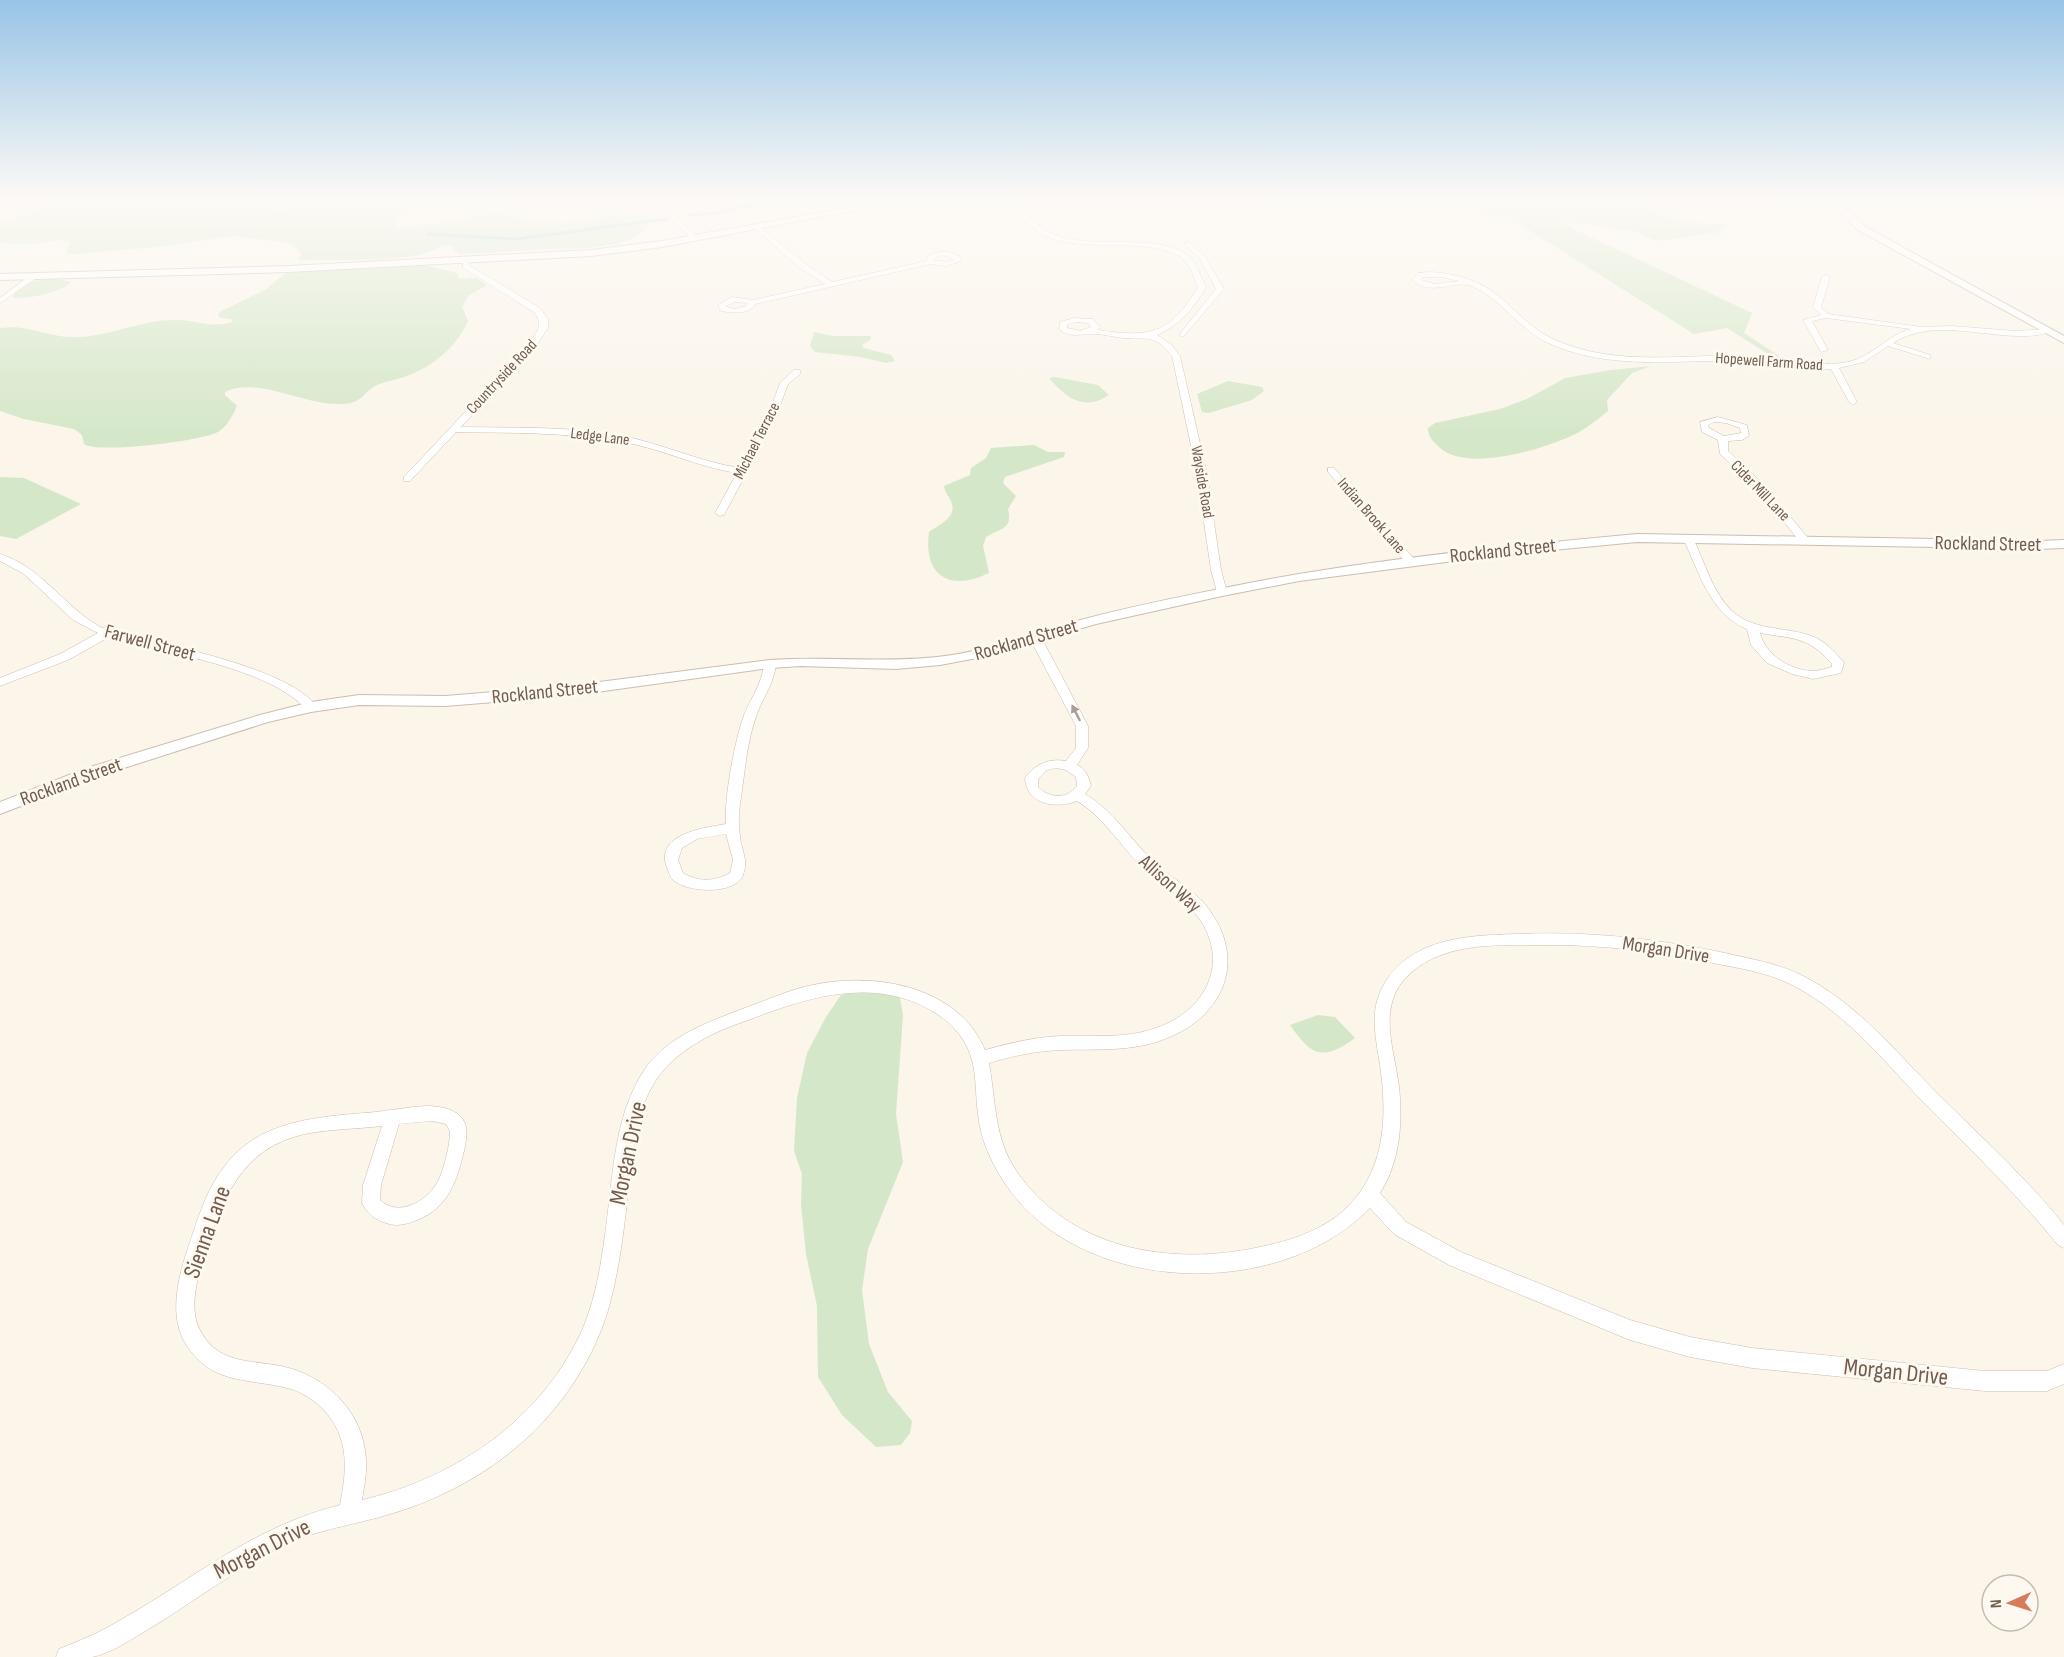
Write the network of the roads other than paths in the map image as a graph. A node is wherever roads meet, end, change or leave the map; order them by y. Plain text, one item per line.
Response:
1 (32, 277) edge
2 (484, 277) edge
3 (820, 277) edge
4 (865, 277) edge
5 (1197, 277) edge
6 (1215, 277) edge
7 (1419, 277) edge
8 (1451, 277) edge
9 (1826, 277) dead end
10 (1950, 277) edge
11 (1469, 282) junction
12 (832, 285) junction
13 (1202, 287) junction
14 (1220, 289) junction
15 (0, 301) edge
16 (752, 302) dead end
17 (1182, 313) junction
18 (1200, 316) junction
19 (1826, 316) junction
20 (1926, 328) junction
21 (1092, 331) dead end
22 (2047, 331) junction
23 (1151, 335) junction
24 (1183, 335) dead end
25 (2064, 340) edge
26 (1886, 343) junction
27 (1824, 350) dead end
28 (1927, 357) dead end
29 (1834, 366) junction
30 (797, 372) dead end
31 (1853, 402) dead end
32 (454, 429) junction
33 (1723, 439) dead end
34 (1330, 470) dead end
35 (742, 471) junction
36 (406, 479) dead end
37 (720, 513) dead end
38 (1688, 538) junction
39 (1805, 541) junction
40 (2064, 544) edge
41 (0, 557) edge
42 (1411, 562) junction
43 (1222, 592) junction
44 (1752, 630) junction
45 (106, 633) junction
46 (1035, 637) junction
47 (771, 664) junction
48 (0, 682) edge
49 (311, 707) junction
50 (1069, 766) junction
51 (1078, 795) junction
52 (0, 808) edge
53 (731, 828) junction
54 (980, 1059) junction
55 (393, 1118) junction
56 (1371, 1196) junction
57 (2064, 1239) edge
58 (2064, 1374) edge
59 (349, 1513) junction
60 (67, 1657) edge

1 - 15 street
2 - 32 street, Countryside Road
3 - 12 street
4 - 12 street
5 - 13 street
6 - 14 street
7 - 11 street, Hopewell Farm Road
8 - 11 street, Hopewell Farm Road
9 - 19 street
10 - 22 street
11 - 29 street, Hopewell Farm Road
12 - 16 street
13 - 14 street
13 - 17 street
14 - 18 street
17 - 18 street
17 - 23 street
18 - 24 street
19 - 20 street
19 - 27 street
20 - 22 street, Hopewell Farm Road
20 - 26 street, Hopewell Farm Road
21 - 23 street
22 - 25 street
23 - 43 street, Wayside Road
26 - 28 street
26 - 29 street, Hopewell Farm Road
29 - 31 street
30 - 35 street, Michael Terrace
32 - 35 street, Ledge Lane
32 - 36 street, Countryside Road
33 - 39 street, Cider Mill Lane
34 - 42 street, Indian Brook Lane
35 - 37 street, Michael Terrace
38 - 39 street, Rockland Street
38 - 42 street, Rockland Street
38 - 44 street
39 - 40 street, Rockland Street
41 - 45 street, Farwell Street
42 - 43 street, Rockland Street
43 - 46 street, Rockland Street
44 - 44 street
45 - 48 street
45 - 49 street, Farwell Street
46 - 47 street, Rockland Street
50 -> 46 street
47 - 49 street, Rockland Street
47 - 53 street
49 - 52 street, Rockland Street
50 - 51 street
50 - 51 street
51 - 54 street, Allison Way
53 - 53 street
54 - 56 street, Morgan Drive
54 - 59 street, Morgan Drive
55 - 55 street, Sienna Lane
55 - 59 street, Sienna Lane
56 - 57 street, Morgan Drive
56 - 58 street, Morgan Drive
59 - 60 street, Morgan Drive

